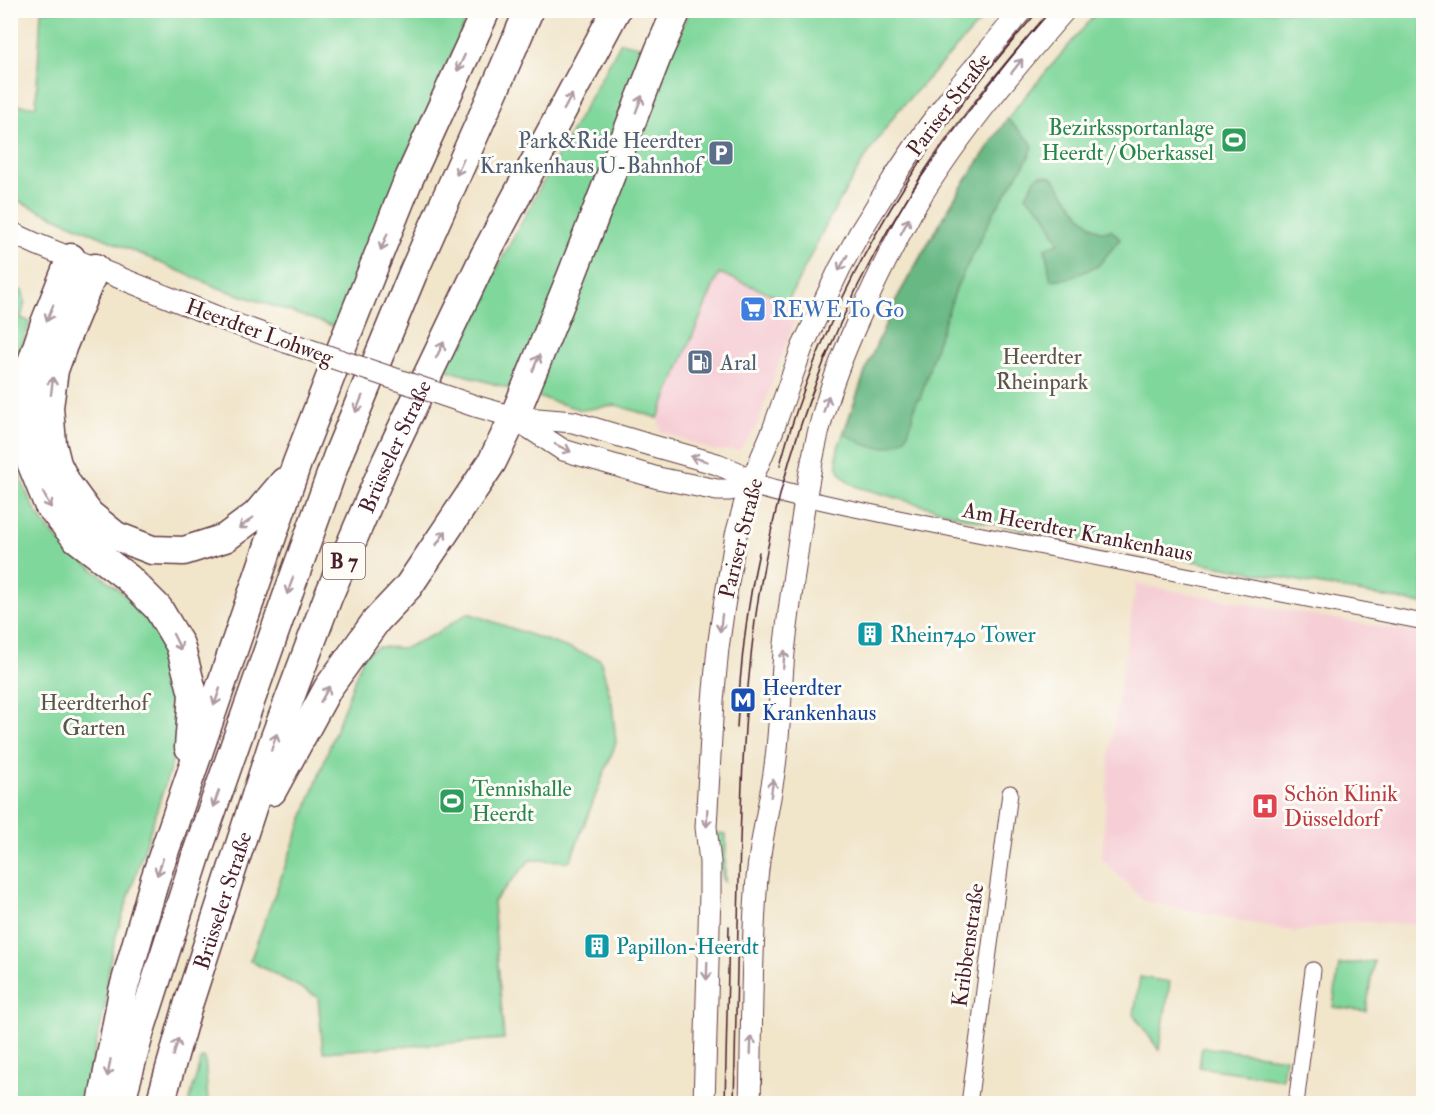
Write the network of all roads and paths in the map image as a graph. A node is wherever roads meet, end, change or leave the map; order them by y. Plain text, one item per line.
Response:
1 (486, 10) edge
2 (529, 10) edge
3 (538, 10) edge
4 (616, 10) edge
5 (623, 10) edge
6 (678, 10) edge
7 (1022, 10) edge
8 (1065, 10) edge
9 (597, 47) junction
10 (501, 75) junction
11 (10, 232) edge
12 (83, 263) junction
13 (514, 417) junction
14 (297, 463) junction
15 (750, 484) junction
16 (805, 498) junction
17 (1424, 622) edge
18 (1010, 793) dead end
19 (178, 811) junction
20 (223, 896) junction
21 (1313, 970) dead end
22 (102, 1104) edge
23 (120, 1104) edge
24 (160, 1104) edge
25 (704, 1104) edge
26 (750, 1104) edge
27 (969, 1104) edge
28 (1296, 1104) edge

1 -> 14 highway
2 - 10 highway, Brüsseler Straße / B 7
3 - 10 highway, Brüsseler Straße
4 - 9 highway, Brüsseler Straße / B 7
5 - 9 highway, Brüsseler Straße
13 -> 6 highway
7 -> 15 main road, Pariser Straße
16 -> 8 main road, Pariser Straße
20 -> 9 highway, Brüsseler Straße / B 7
10 -> 23 highway, Brüsseler Straße / B 7
11 - 12 main road, Heerdter Lohweg
12 - 13 main road, Heerdter Lohweg, bridge
14 -> 12 highway
12 -> 19 highway
15 -> 13 main road, Heerdter Lohweg
13 -> 15 main road, Heerdter Lohweg
20 -> 13 highway
14 -> 19 highway
15 - 16 main road, Heerdter Lohweg
15 -> 25 main road, Pariser Straße
16 - 17 street, Am Heerdter Krankenhaus
26 -> 16 main road, Pariser Straße
18 - 27 street, Kribbenstraße
19 -> 22 highway
24 -> 20 highway, Brüsseler Straße / B 7
21 - 28 street

